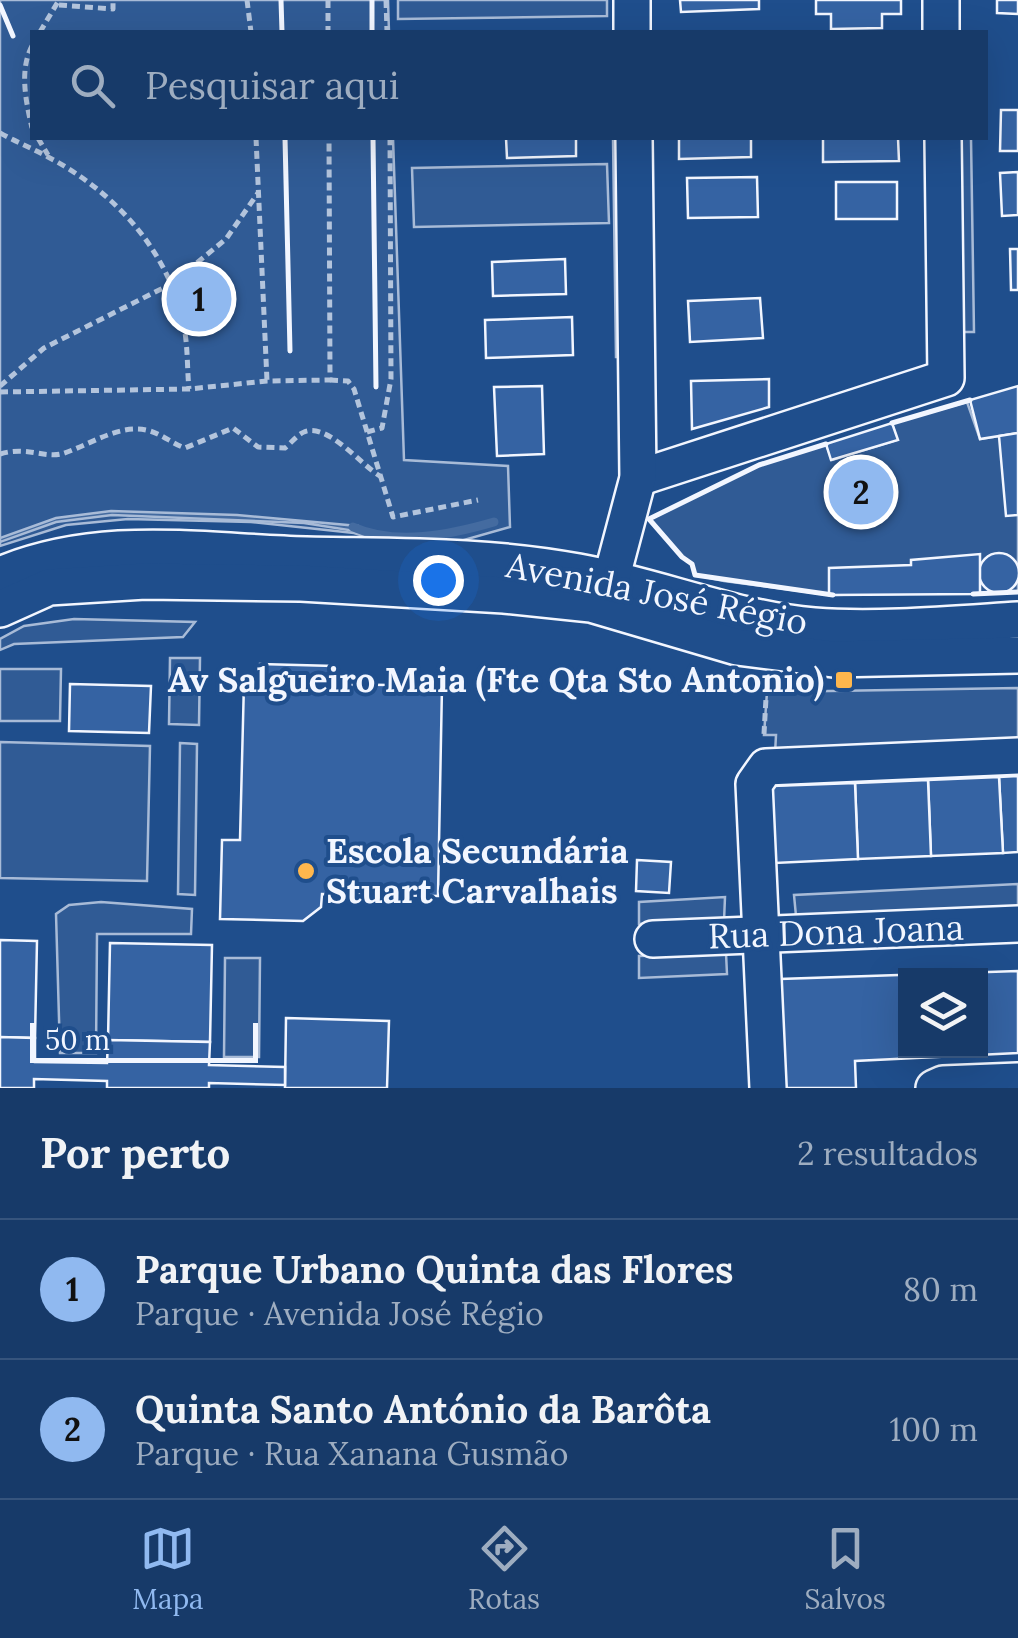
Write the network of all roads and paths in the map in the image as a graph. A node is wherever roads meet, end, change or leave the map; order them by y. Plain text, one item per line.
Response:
1 (113, 0) edge
2 (248, 0) edge
3 (328, 0) edge
4 (386, 0) edge
5 (632, 0) edge
6 (941, 0) edge
7 (59, 2) edge
8 (41, 30) edge
9 (251, 30) edge
10 (328, 30) edge
11 (387, 30) edge
12 (632, 30) edge
13 (941, 30) edge
14 (30, 50) edge
15 (30, 117) edge
16 (0, 132) edge
17 (39, 140) edge
18 (256, 140) edge
19 (329, 140) edge
20 (390, 140) edge
21 (634, 140) edge
22 (943, 140) edge
23 (49, 157) junction
24 (258, 193) junction
25 (171, 284) junction
26 (267, 380) junction
27 (330, 380) junction
28 (0, 389) edge
29 (189, 389) junction
30 (367, 432) junction
31 (0, 454) edge
32 (380, 476) junction
33 (638, 478) junction
34 (478, 500) dead end
35 (0, 575) edge
36 (611, 580) junction
37 (0, 608) edge
38 (1018, 620) edge
39 (1018, 655) edge
40 (768, 674) dead end
41 (1018, 756) edge
42 (766, 767) junction
43 (1018, 924) edge
44 (761, 935) junction
45 (653, 939) dead end
46 (1018, 1082) edge
47 (768, 1088) edge
48 (934, 1088) edge

1 - 7 path
2 - 9 path
3 - 10 path
4 - 11 path
5 - 12 street
6 - 13 street
7 - 8 path
14 - 15 path
16 - 23 path
17 - 23 path
18 - 24 path
19 - 27 path
20 - 30 path
21 - 33 street
22 - 33 street
23 - 25 path
24 - 25 path
24 - 26 path
25 - 28 path
25 - 29 path
26 - 27 path
26 - 29 path
27 - 30 path
28 - 29 path
30 - 32 path
31 - 32 path
32 - 34 path
33 - 36 street
35 - 36 street, Avenida José Régio
36 - 38 street, Avenida José Régio
37 - 39 street, Avenida José Régio
40 - 42 path
41 - 42 street
42 - 44 street
43 - 44 street, Rua Dona Joana
44 - 45 street, Rua Dona Joana
44 - 47 street
46 - 48 street

